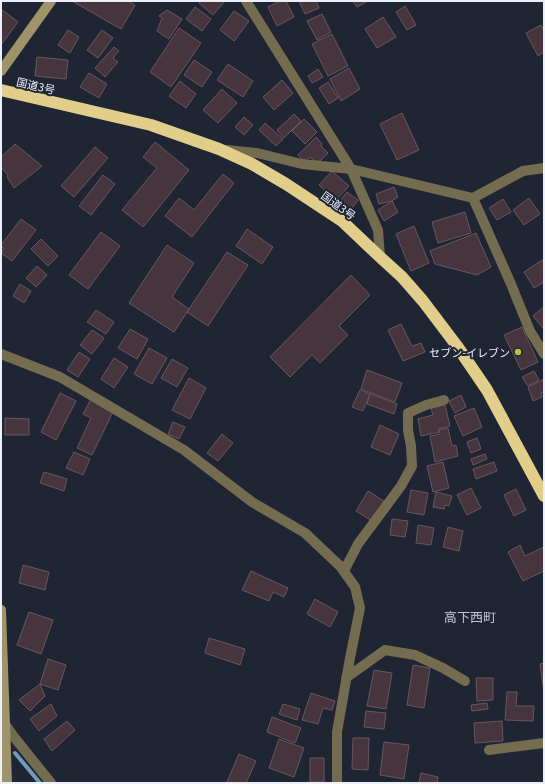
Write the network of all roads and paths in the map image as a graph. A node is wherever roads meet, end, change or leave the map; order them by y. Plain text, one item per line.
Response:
1 (51, 1) edge
2 (246, 1) edge
3 (1, 71) edge
4 (1, 90) edge
5 (219, 149) junction
6 (544, 168) edge
7 (350, 169) junction
8 (473, 198) junction
9 (380, 257) junction
10 (542, 348) edge
11 (1, 354) edge
12 (444, 400) dead end
13 (544, 496) edge
14 (344, 571) junction
15 (1, 610) edge
16 (346, 678) junction
17 (465, 681) dead end
18 (3, 722) edge
19 (544, 743) edge
20 (489, 750) dead end
21 (7, 783) edge
22 (51, 783) edge
23 (337, 783) edge

1 - 3 street
2 - 7 street
4 - 5 highway, 国道3号
5 - 7 street
5 - 9 highway, 国道3号
6 - 8 street
7 - 8 street
7 - 9 street
8 - 10 street
9 - 13 highway, 国道3号
11 - 14 street
12 - 14 street
14 - 16 street
15 - 18 street
16 - 17 street
16 - 23 street
18 - 21 street
18 - 22 street
19 - 20 street

